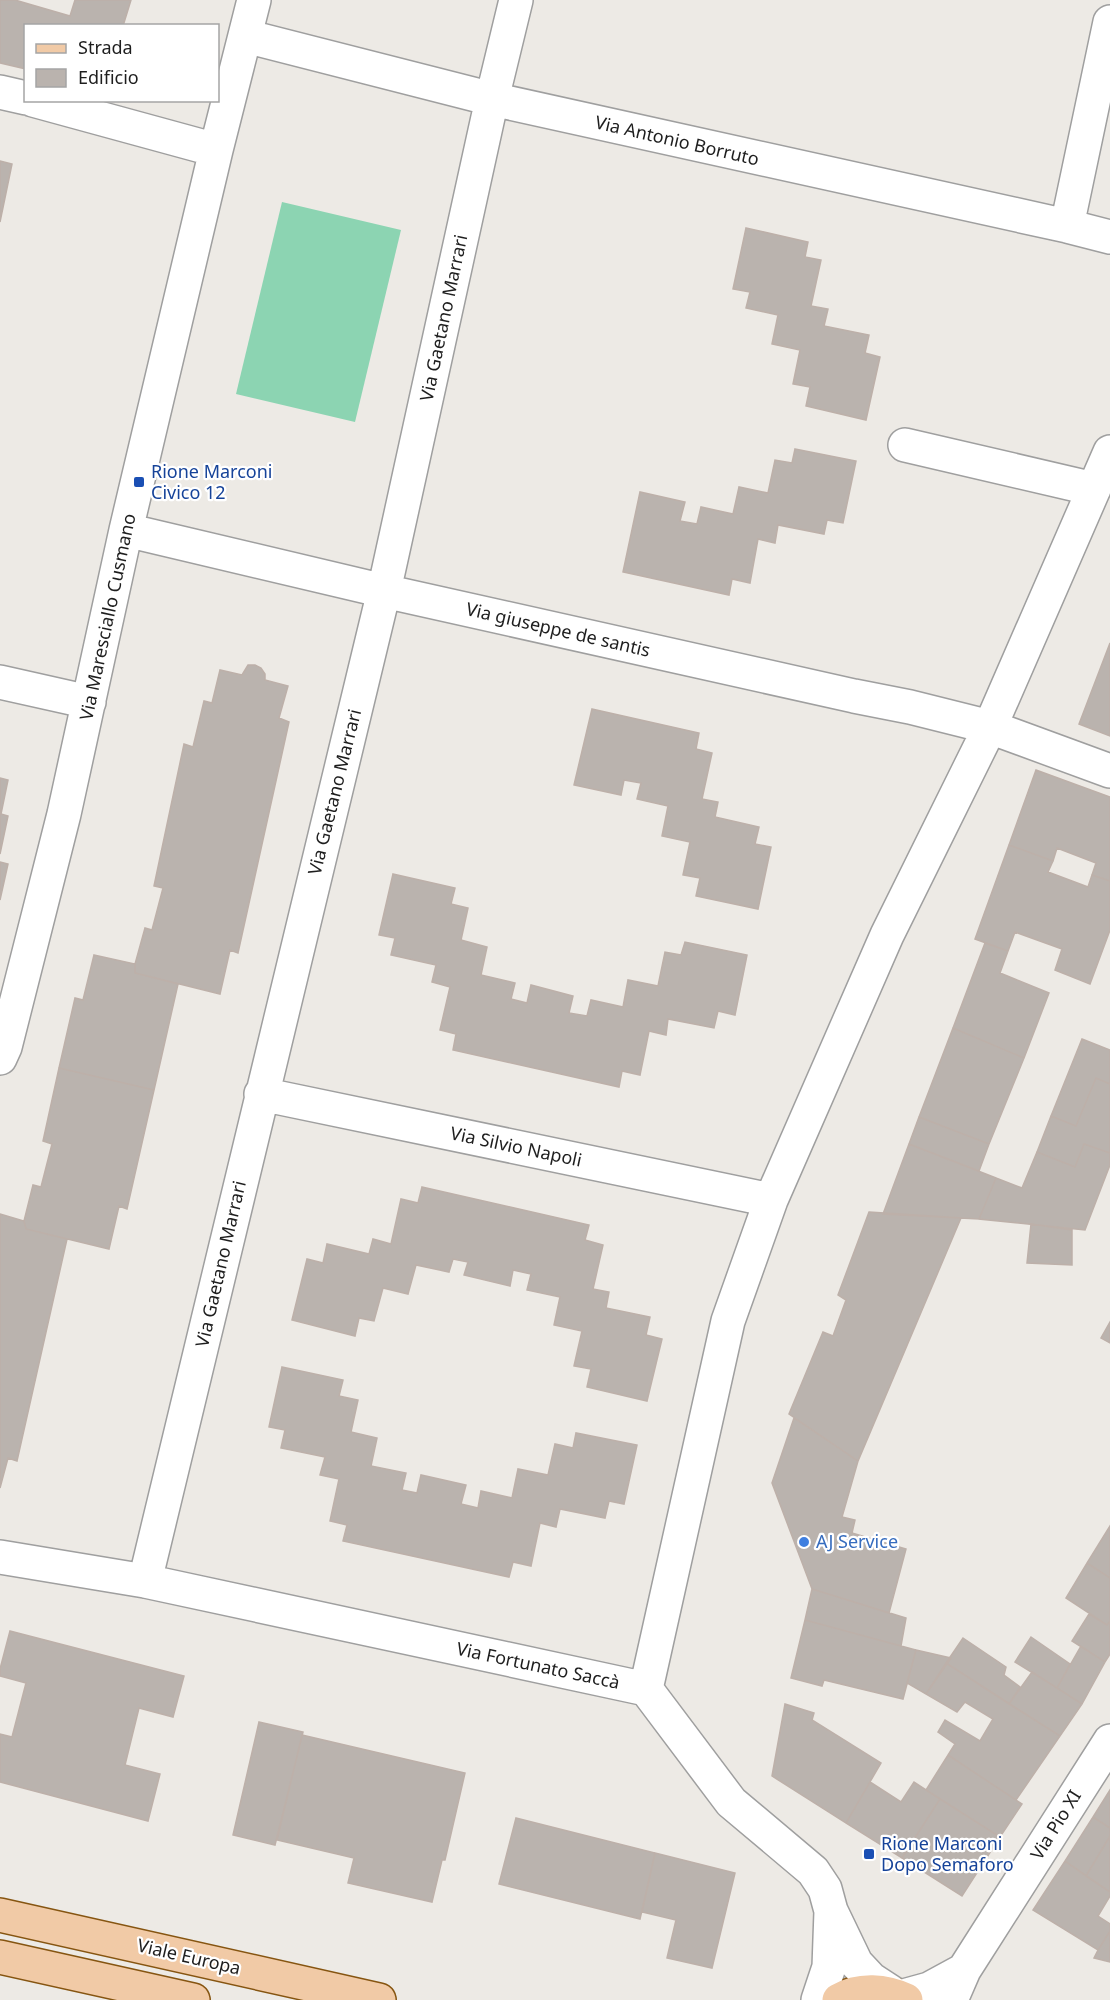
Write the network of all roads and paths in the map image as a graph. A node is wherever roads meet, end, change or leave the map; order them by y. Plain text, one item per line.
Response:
1 (254, 0) edge
2 (516, 0) edge
3 (1110, 22) edge
4 (245, 36) junction
5 (1107, 56) edge
6 (0, 92) edge
7 (24, 98) edge
8 (492, 99) junction
9 (40, 102) edge
10 (216, 150) junction
11 (1067, 226) junction
12 (1110, 237) edge
13 (906, 445) dead end
14 (1110, 452) edge
15 (1094, 489) junction
16 (126, 530) junction
17 (384, 591) junction
18 (0, 682) edge
19 (89, 702) junction
20 (990, 727) junction
21 (1110, 771) edge
22 (0, 1058) edge
23 (261, 1094) junction
24 (771, 1200) junction
25 (0, 1557) edge
26 (145, 1581) junction
27 (646, 1689) junction
28 (1110, 1741) edge
29 (831, 1911) junction
30 (0, 1915) edge
31 (0, 1957) edge
32 (964, 1970) junction
33 (900, 1997) edge
34 (193, 2000) edge
35 (379, 2000) edge
36 (818, 2000) edge
37 (839, 2000) edge
38 (951, 2000) edge

1 - 4 street, Via Maresciallo Cusmano
2 - 8 street, Via Gaetano Marrari
3 - 5 street
4 - 8 street, Via Antonio Borruto
4 - 10 street, Via Maresciallo Cusmano
5 - 11 street
6 - 7 street
8 - 11 street, Via Antonio Borruto
8 - 17 street, Via Gaetano Marrari
9 - 10 street
10 - 16 street, Via Maresciallo Cusmano
11 - 12 street, Via Antonio Borruto
13 - 15 street
14 - 15 street
15 - 20 street
16 - 17 street, Via giuseppe de santis
16 - 19 street, Via Maresciallo Cusmano
17 - 20 street, Via giuseppe de santis
17 - 23 street, Via Gaetano Marrari
18 - 19 street
19 - 22 street, Via Maresciallo Cusmano
20 - 21 street, Via giuseppe de santis
20 - 24 street
23 - 24 street, Via Silvio Napoli
23 - 26 street, Via Gaetano Marrari
24 - 27 street
25 - 26 street, Via Fortunato Saccà
26 - 27 street, Via Fortunato Saccà
27 - 29 street
28 - 32 street, Via Pio XI
29 - 33 street
29 - 36 street
30 - 35 main road, Viale Europa
31 - 34 main road
32 - 33 street
32 - 38 street, Via Pio XI
33 - 37 main road

